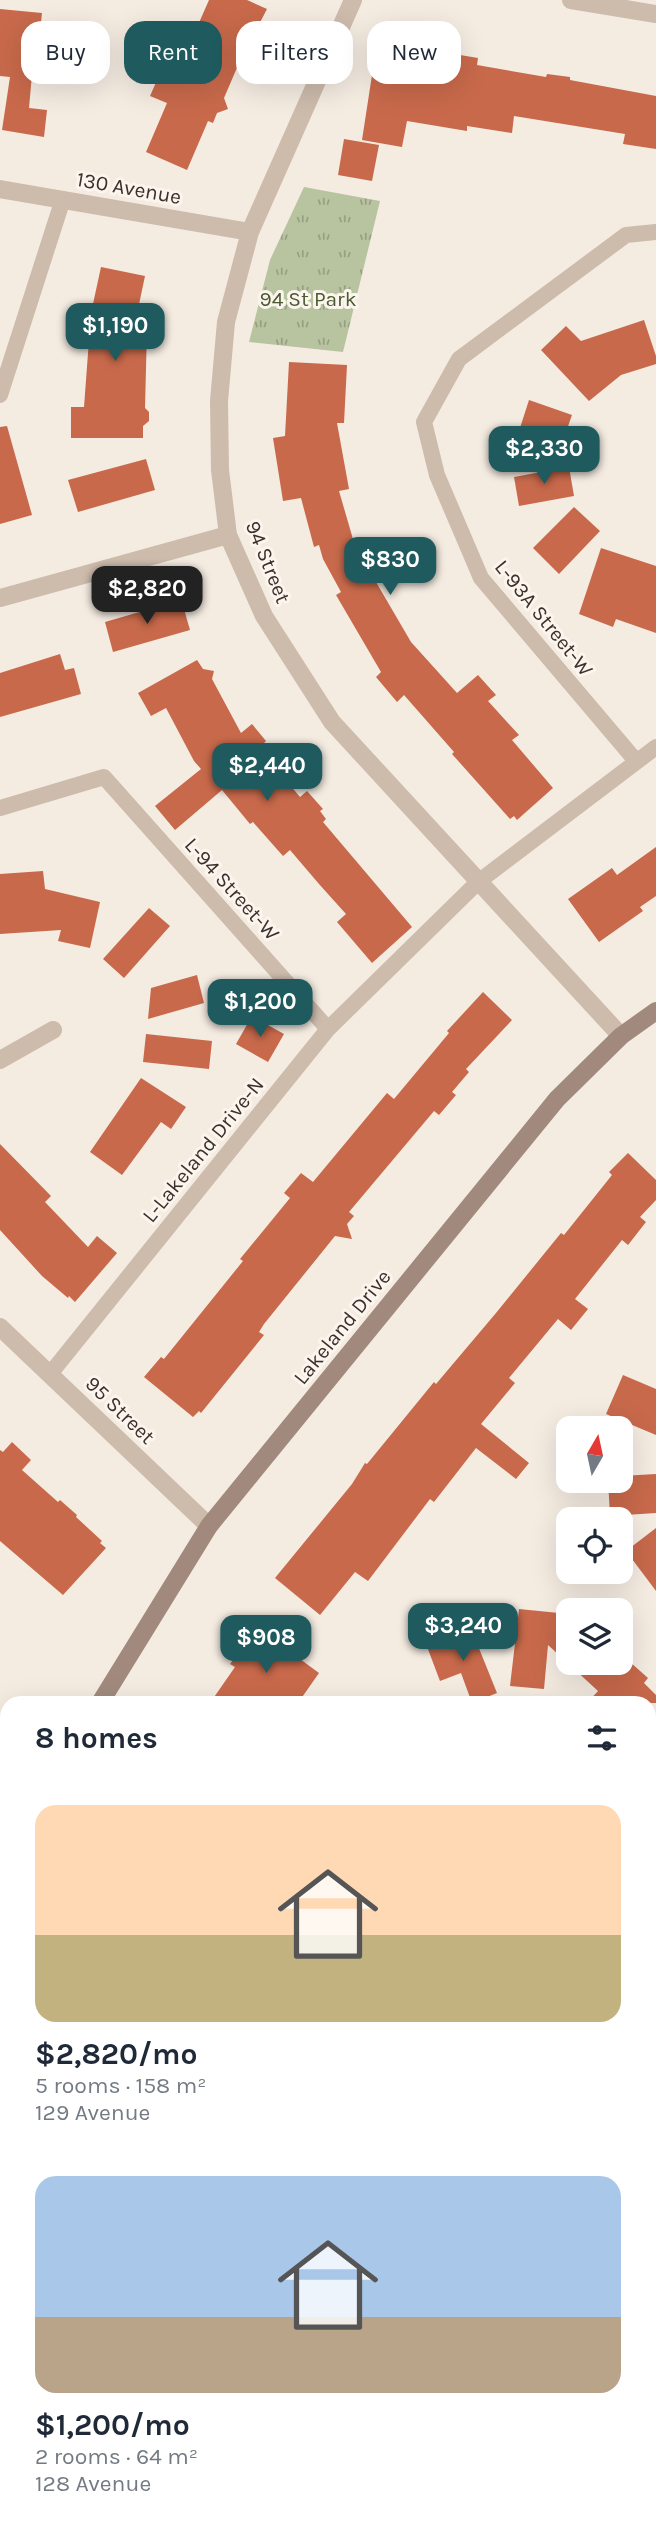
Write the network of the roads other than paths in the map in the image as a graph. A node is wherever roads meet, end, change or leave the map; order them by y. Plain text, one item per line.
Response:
1 (353, 0) edge
2 (571, 0) edge
3 (656, 14) edge
4 (0, 189) edge
5 (63, 200) junction
6 (250, 232) junction
7 (656, 232) edge
8 (0, 395) edge
9 (228, 535) junction
10 (0, 598) edge
11 (656, 747) edge
12 (636, 761) junction
13 (0, 808) edge
14 (478, 882) junction
15 (656, 1011) edge
16 (328, 1029) junction
17 (53, 1030) dead end
18 (621, 1036) junction
19 (0, 1060) edge
20 (0, 1327) edge
21 (50, 1374) junction
22 (209, 1526) junction
23 (104, 1696) edge

1 - 6 street, 94 Street
2 - 3 street
4 - 5 street, 130 Avenue
5 - 6 street, 130 Avenue
5 - 8 lane
6 - 9 street, 94 Street
7 - 12 lane, L-93A Street-W
9 - 10 street
9 - 14 street, 94 Street
11 - 12 lane, L-Lakeland Drive-N
12 - 14 lane, L-Lakeland Drive-N
13 - 16 lane, L-94 Street-W
14 - 16 lane, L-Lakeland Drive-N
14 - 18 street, 94 Street
15 - 18 street, Lakeland Drive
16 - 21 lane, L-Lakeland Drive-N
17 - 19 street
18 - 22 street, Lakeland Drive
20 - 21 street, 95 Street
21 - 22 street, 95 Street
22 - 23 street, Lakeland Drive

